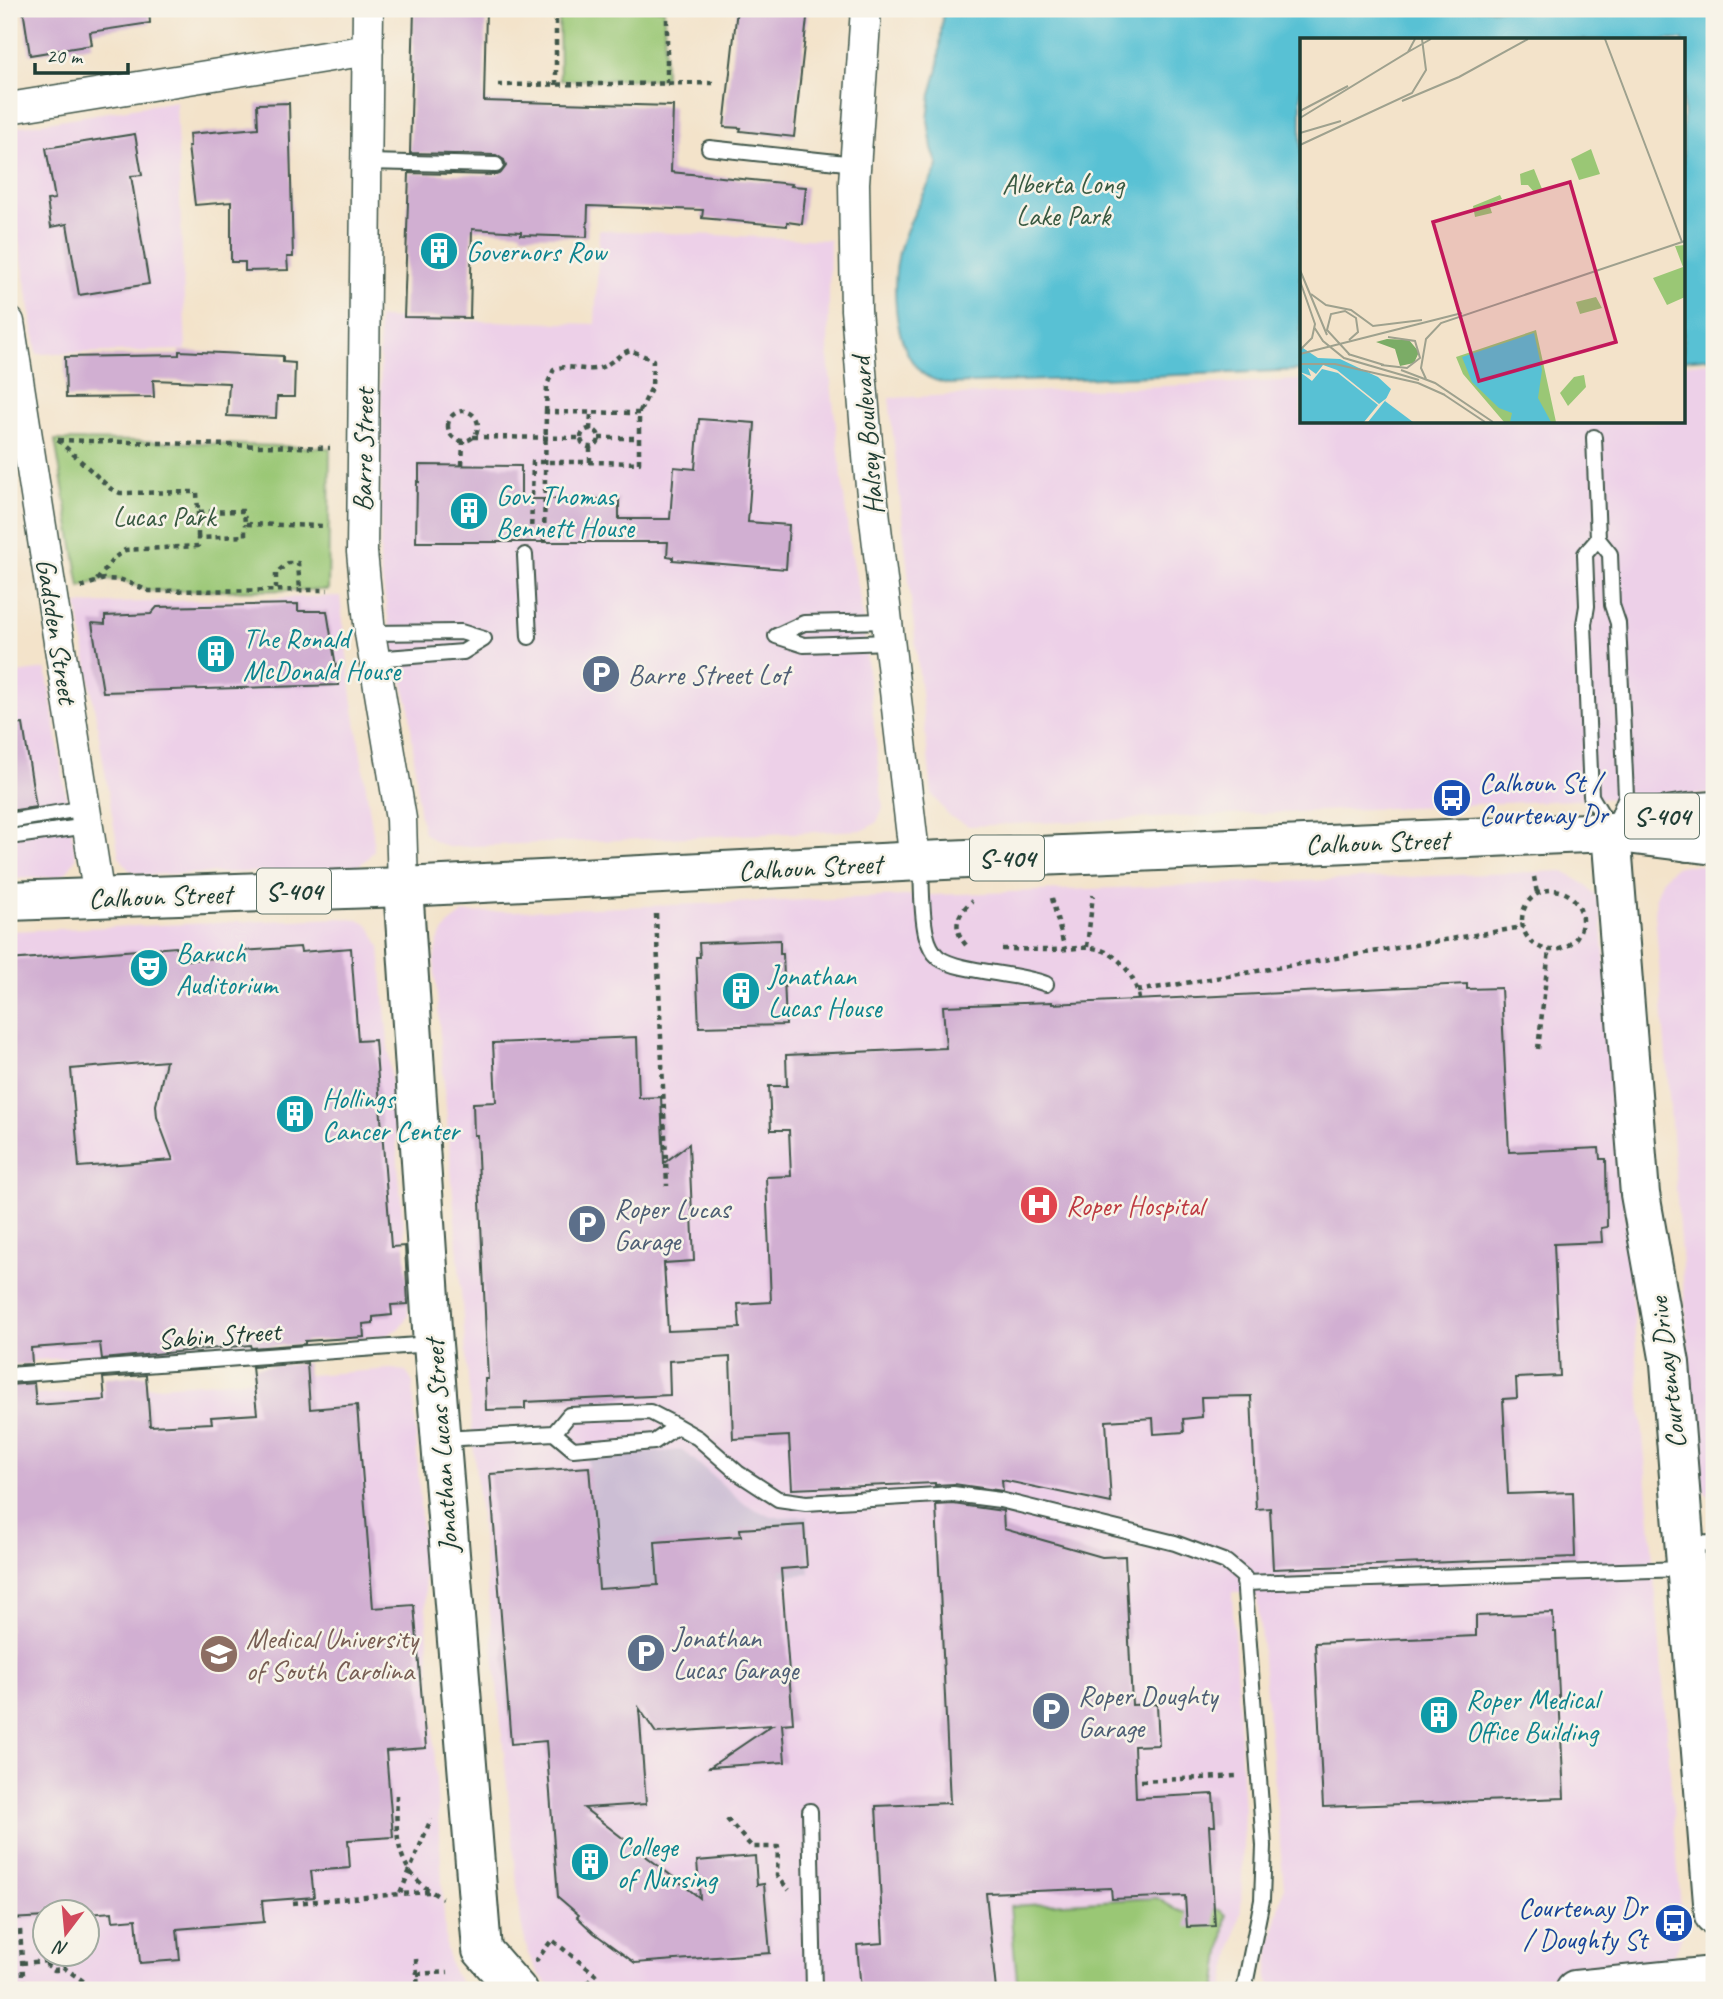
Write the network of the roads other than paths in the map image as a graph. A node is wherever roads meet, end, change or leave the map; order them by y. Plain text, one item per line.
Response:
1 (368, 9) edge
2 (866, 9) edge
3 (368, 50) junction
4 (9, 108) edge
5 (709, 148) dead end
6 (366, 162) junction
7 (855, 164) junction
8 (496, 165) dead end
9 (9, 322) edge
10 (1594, 437) dead end
11 (20, 478) edge
12 (1598, 539) junction
13 (527, 548) road end
14 (1612, 605) junction
15 (1587, 606) junction
16 (888, 632) junction
17 (529, 637) dead end
18 (372, 646) junction
19 (1714, 811) edge
20 (86, 817) junction
21 (9, 821) edge
22 (1611, 832) junction
23 (9, 837) edge
24 (1706, 843) edge
25 (918, 861) junction
26 (403, 887) junction
27 (99, 898) junction
28 (9, 901) edge
29 (1046, 984) dead end
30 (433, 1344) junction
31 (9, 1375) edge
32 (677, 1426) junction
33 (554, 1433) junction
34 (440, 1439) junction
35 (1694, 1552) edge
36 (1244, 1583) junction
37 (810, 1811) dead end
38 (1714, 1915) edge
39 (526, 1976) edge
40 (1714, 1976) edge
41 (814, 1990) edge
42 (1244, 1990) edge
43 (1575, 1990) edge

1 - 3 street, Barre Street
2 - 7 street, Halsey Boulevard
3 - 4 street
3 - 6 street, Barre Street
5 - 7 lane
6 - 8 lane
6 - 18 street, Barre Street
7 - 16 street, Halsey Boulevard
9 - 11 street, Gadsden Street
10 - 12 lane
11 - 20 street, Gadsden Street
12 - 14 lane
12 - 15 lane
13 - 17 lane
14 - 15 lane
14 - 22 lane
15 - 22 lane
16 - 16 lane
16 - 25 street, Halsey Boulevard
18 - 18 lane
18 - 26 street, Barre Street
19 - 22 street, Calhoun Street / S-404
20 - 21 lane
20 - 23 lane
20 - 27 street, Gadsden Street
22 - 24 street, Calhoun Street / S-404
22 - 25 street, Calhoun Street / S-404
22 - 35 street, Courtenay Drive
25 - 26 street, Calhoun Street / S-404
25 - 29 lane
26 - 27 street, Calhoun Street / S-404
26 - 30 street, Jonathan Lucas Street
27 - 28 street, Calhoun Street / S-404
30 - 31 lane, Sabin Street
30 - 34 street, Jonathan Lucas Street
32 - 33 lane
32 - 33 lane
32 - 36 lane
33 - 34 lane
34 - 39 street, Jonathan Lucas Street
35 - 36 lane
35 - 38 street, Courtenay Drive
36 - 42 lane
37 - 41 lane
40 - 43 street

